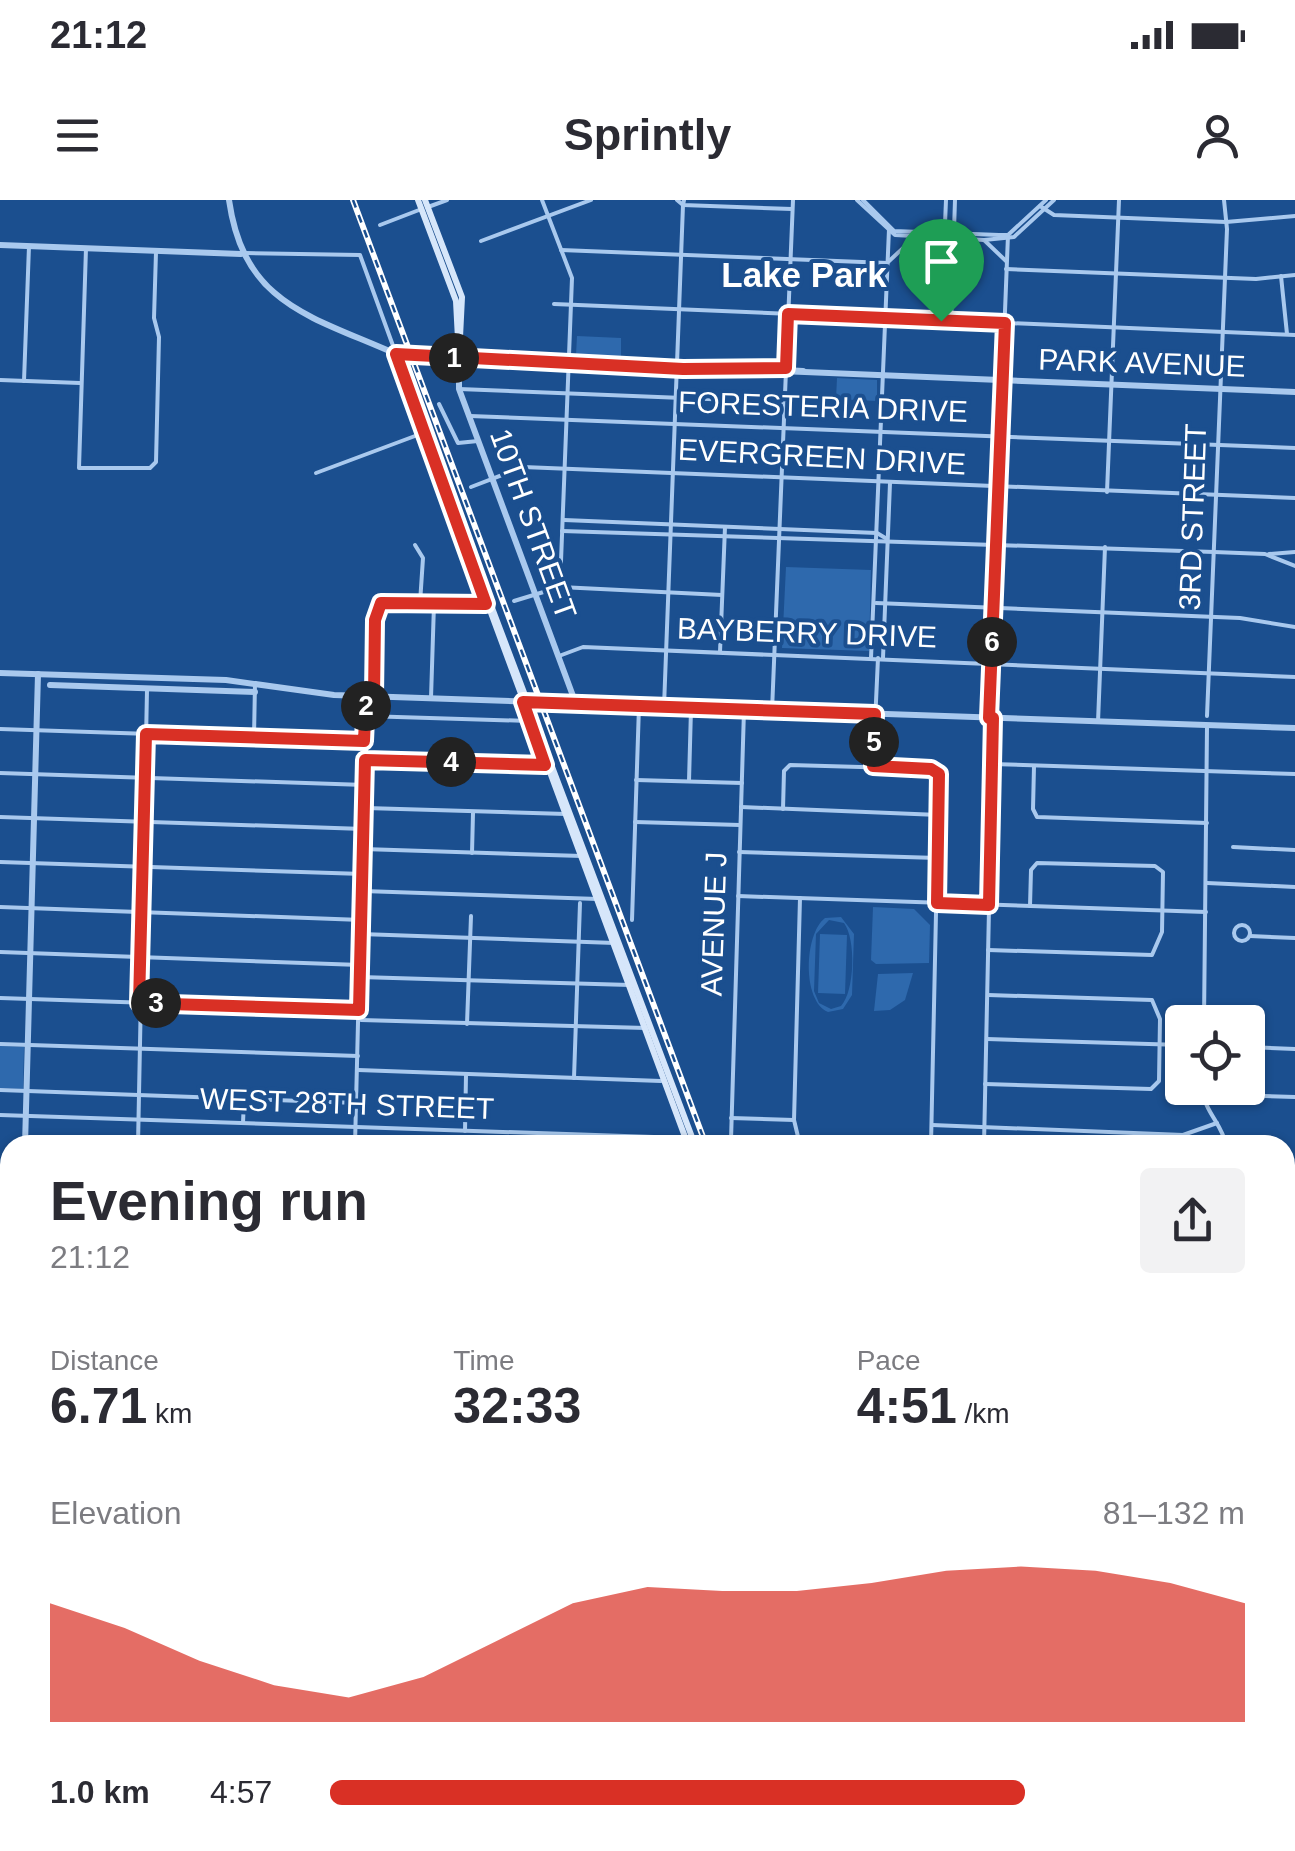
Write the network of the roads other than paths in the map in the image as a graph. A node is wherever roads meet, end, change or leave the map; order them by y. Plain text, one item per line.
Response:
1 (229, 200) edge
2 (447, 200) edge
3 (542, 200) edge
4 (590, 200) edge
5 (793, 200) edge
6 (860, 200) edge
7 (946, 200) edge
8 (956, 200) edge
9 (1046, 200) edge
10 (1054, 200) edge
11 (1119, 200) edge
12 (1224, 200) edge
13 (681, 202) edge
14 (423, 204) edge
15 (1042, 208) junction
16 (792, 209) junction
17 (548, 216) junction
18 (1295, 216) edge
19 (1118, 218) junction
20 (1226, 222) junction
21 (380, 225) dead end
22 (888, 230) junction
23 (944, 235) junction
24 (954, 235) junction
25 (915, 236) junction
26 (1008, 237) junction
27 (984, 240) junction
28 (482, 241) dead end
29 (0, 245) edge
30 (29, 246) junction
31 (86, 248) junction
32 (156, 250) junction
33 (562, 250) junction
34 (241, 254) junction
35 (682, 256) junction
36 (790, 260) junction
37 (887, 263) junction
38 (1006, 265) junction
39 (1116, 273) junction
40 (1295, 275) edge
41 (1281, 276) junction
42 (1225, 278) junction
43 (554, 304) dead end
44 (571, 305) junction
45 (680, 310) junction
46 (788, 314) junction
47 (885, 318) junction
48 (941, 321) junction
49 (950, 321) junction
50 (1005, 323) junction
51 (1114, 328) junction
52 (1222, 332) junction
53 (1287, 334) junction
54 (1295, 335) edge
55 (396, 354) junction
56 (459, 358) junction
57 (568, 363) junction
58 (677, 367) junction
59 (786, 371) junction
60 (883, 375) junction
61 (0, 380) edge
62 (1003, 380) junction
63 (24, 381) junction
64 (82, 383) junction
65 (1112, 384) junction
66 (459, 388) junction
67 (1220, 389) junction
68 (567, 392) junction
69 (1295, 392) edge
70 (676, 398) junction
71 (785, 402) junction
72 (439, 404) dead end
73 (468, 416) junction
74 (566, 419) junction
75 (674, 424) junction
76 (784, 428) junction
77 (425, 432) junction
78 (881, 432) junction
79 (1000, 437) junction
80 (478, 441) junction
81 (1109, 441) junction
82 (1218, 446) junction
83 (1295, 448) edge
84 (564, 469) junction
85 (316, 473) dead end
86 (673, 473) junction
87 (492, 478) junction
88 (781, 478) junction
89 (879, 482) junction
90 (890, 482) junction
91 (471, 486) dead end
92 (998, 488) junction
93 (1107, 492) junction
94 (1216, 496) junction
95 (1295, 498) edge
96 (562, 520) junction
97 (670, 524) junction
98 (725, 526) junction
99 (779, 528) junction
100 (562, 530) junction
101 (877, 533) junction
102 (670, 536) junction
103 (724, 538) junction
104 (887, 539) junction
105 (779, 540) junction
106 (996, 543) junction
107 (876, 544) junction
108 (415, 545) dead end
109 (1105, 547) junction
110 (1214, 552) junction
111 (1295, 552) edge
112 (1264, 554) junction
113 (1295, 566) edge
114 (560, 588) junction
115 (668, 592) junction
116 (535, 593) junction
117 (722, 595) junction
118 (514, 601) dead end
119 (420, 603) junction
120 (874, 603) junction
121 (434, 604) junction
122 (489, 604) junction
123 (885, 604) junction
124 (994, 608) junction
125 (1102, 612) junction
126 (1211, 617) junction
127 (1295, 628) edge
128 (666, 650) junction
129 (720, 652) junction
130 (774, 654) junction
131 (558, 656) junction
132 (877, 658) junction
133 (992, 663) junction
134 (1100, 668) junction
135 (1209, 672) junction
136 (0, 673) edge
137 (38, 674) junction
138 (148, 677) junction
139 (1295, 677) edge
140 (256, 682) junction
141 (50, 685) dead end
142 (147, 689) junction
143 (255, 692) junction
144 (370, 696) junction
145 (431, 698) junction
146 (526, 702) junction
147 (576, 704) junction
148 (639, 706) junction
149 (664, 707) junction
150 (691, 709) junction
151 (744, 710) junction
152 (772, 711) junction
153 (875, 714) junction
154 (365, 716) junction
155 (991, 718) junction
156 (529, 721) junction
157 (1207, 721) junction
158 (1098, 722) junction
159 (1295, 728) edge
160 (0, 729) edge
161 (36, 730) junction
162 (146, 734) junction
163 (254, 737) junction
164 (364, 741) junction
165 (365, 760) junction
166 (992, 764) junction
167 (549, 765) junction
168 (873, 766) junction
169 (1034, 766) junction
170 (1206, 772) junction
171 (0, 773) edge
172 (35, 774) junction
173 (1295, 774) edge
174 (145, 778) junction
175 (636, 780) junction
176 (689, 781) junction
177 (742, 783) junction
178 (365, 785) junction
179 (741, 807) junction
180 (364, 808) junction
181 (783, 809) junction
182 (473, 811) junction
183 (568, 814) junction
184 (938, 814) junction
185 (0, 817) edge
186 (34, 818) junction
187 (144, 821) junction
188 (635, 822) junction
189 (1207, 823) junction
190 (740, 825) junction
191 (364, 829) junction
192 (1233, 848) dead end
193 (364, 849) junction
194 (1295, 850) edge
195 (739, 852) junction
196 (472, 853) junction
197 (584, 856) junction
198 (938, 858) junction
199 (0, 862) edge
200 (33, 863) junction
201 (142, 867) junction
202 (363, 874) junction
203 (1207, 884) junction
204 (1295, 886) edge
205 (362, 891) junction
206 (738, 896) junction
207 (800, 898) junction
208 (600, 899) junction
209 (937, 903) junction
210 (580, 904) dead end
211 (989, 905) junction
212 (1030, 906) junction
213 (0, 908) edge
214 (32, 908) junction
215 (1162, 911) junction
216 (141, 912) junction
217 (1206, 912) junction
218 (471, 916) dead end
219 (362, 920) junction
220 (632, 920) dead end
221 (361, 934) junction
222 (1250, 936) dead end
223 (471, 938) junction
224 (1295, 938) edge
225 (577, 941) junction
226 (616, 943) junction
227 (988, 950) junction
228 (0, 952) edge
229 (30, 954) junction
230 (140, 958) junction
231 (360, 965) junction
232 (360, 978) junction
233 (468, 981) junction
234 (576, 984) junction
235 (632, 985) junction
236 (987, 995) junction
237 (0, 998) edge
238 (29, 999) junction
239 (139, 1003) junction
240 (1204, 1005) edge
241 (359, 1010) junction
242 (359, 1020) junction
243 (466, 1024) junction
244 (575, 1026) junction
245 (648, 1028) junction
246 (986, 1039) junction
247 (0, 1044) edge
248 (28, 1044) junction
249 (1160, 1044) junction
250 (1165, 1044) edge
251 (138, 1048) junction
252 (1265, 1048) edge
253 (1295, 1049) edge
254 (358, 1056) junction
255 (358, 1070) junction
256 (466, 1074) junction
257 (574, 1078) junction
258 (668, 1081) junction
259 (985, 1084) junction
260 (0, 1090) edge
261 (26, 1092) junction
262 (136, 1095) junction
263 (1265, 1096) edge
264 (1295, 1097) edge
265 (244, 1099) junction
266 (356, 1103) junction
267 (1206, 1105) edge
268 (0, 1115) edge
269 (26, 1116) junction
270 (732, 1118) junction
271 (137, 1119) junction
272 (794, 1120) junction
273 (244, 1123) junction
274 (1217, 1123) junction
275 (932, 1125) junction
276 (356, 1127) junction
277 (984, 1128) junction
278 (464, 1131) junction
279 (25, 1135) edge
280 (138, 1135) edge
281 (356, 1135) edge
282 (546, 1135) edge
283 (687, 1135) edge
284 (731, 1135) edge
285 (798, 1135) edge
286 (932, 1135) edge
287 (984, 1135) edge
288 (1222, 1135) edge

1 - 34 street
2 - 14 street
3 - 17 street
4 - 17 street
5 - 16 street
6 - 22 street
7 - 23 street
8 - 24 street
9 - 15 street
10 - 15 street
11 - 19 street
12 - 20 street, 3RD STREET
13 - 16 street
13 - 35 street
14 - 21 street
14 - 56 main road, 10TH STREET
15 - 19 street
15 - 26 street
16 - 36 street
17 - 28 street
17 - 33 street
18 - 20 street
19 - 20 street
19 - 39 street
20 - 42 street, 3RD STREET
22 - 23 street
22 - 25 street
22 - 37 street
23 - 24 street
23 - 25 street
23 - 48 street
24 - 26 street
24 - 27 street
24 - 49 street
25 - 37 street
26 - 27 street
26 - 38 street
27 - 38 street
29 - 30 street
30 - 31 street
30 - 63 street
31 - 32 street
31 - 64 street
32 - 34 street
32 - 64 street
33 - 35 street
33 - 44 street
34 - 55 street
34 - 55 street
35 - 36 street
35 - 45 street
36 - 37 street
36 - 46 street
37 - 47 street
38 - 39 street
38 - 50 street
39 - 42 street
39 - 51 street
40 - 41 street
41 - 42 street
41 - 53 street
42 - 52 street, 3RD STREET
43 - 44 street
44 - 45 street
44 - 57 street
45 - 46 street
45 - 58 street
46 - 47 street
46 - 59 street
47 - 48 street
47 - 60 street
48 - 49 street
49 - 50 street
50 - 51 street
50 - 62 street
51 - 52 street
51 - 65 street
52 - 53 street
52 - 67 street, 3RD STREET
53 - 54 street
55 - 56 main road, PARK AVENUE
55 - 77 main road
56 - 57 street, PARK AVENUE
56 - 66 street, 10TH STREET
57 - 58 street, PARK AVENUE
57 - 68 street
58 - 59 street, PARK AVENUE
58 - 70 street
59 - 60 street, PARK AVENUE
59 - 71 street
60 - 62 street, PARK AVENUE
60 - 78 street
61 - 63 street
62 - 65 street, PARK AVENUE
62 - 79 street
63 - 64 street
65 - 67 street, PARK AVENUE
65 - 81 street
66 - 68 street
66 - 73 street, 10TH STREET
67 - 69 street, PARK AVENUE
67 - 82 street, 3RD STREET
68 - 70 street
68 - 74 street
70 - 71 street
70 - 75 street
71 - 76 street
72 - 80 street
73 - 74 street, FORESTERIA DRIVE
73 - 80 street, 10TH STREET
74 - 75 street, FORESTERIA DRIVE
74 - 84 street
75 - 76 street, FORESTERIA DRIVE
75 - 86 street
76 - 78 street, FORESTERIA DRIVE
76 - 88 street
77 - 85 street
77 - 122 main road
78 - 79 street, FORESTERIA DRIVE
78 - 89 street
79 - 81 street, FORESTERIA DRIVE
79 - 92 street
80 - 87 street, 10TH STREET
81 - 82 street, FORESTERIA DRIVE
81 - 93 street
82 - 83 street, FORESTERIA DRIVE
82 - 94 street, 3RD STREET
84 - 86 street, EVERGREEN DRIVE
84 - 87 street, EVERGREEN DRIVE
84 - 96 street
86 - 88 street, EVERGREEN DRIVE
86 - 97 street
87 - 91 street, EVERGREEN DRIVE
87 - 116 street, 10TH STREET
88 - 89 street, EVERGREEN DRIVE
88 - 99 street
89 - 90 street, EVERGREEN DRIVE
89 - 101 street
90 - 92 street, EVERGREEN DRIVE
90 - 104 street
92 - 93 street, EVERGREEN DRIVE
92 - 106 street
93 - 94 street, EVERGREEN DRIVE
94 - 95 street, EVERGREEN DRIVE
94 - 110 street, 3RD STREET
96 - 97 street
96 - 100 street
97 - 98 street
97 - 102 street
98 - 99 street
98 - 103 street
99 - 101 street
99 - 105 street
100 - 102 street
100 - 114 street
101 - 104 street
101 - 107 street
102 - 103 street
102 - 115 street
103 - 105 street
103 - 117 street
104 - 106 street
104 - 107 street
104 - 123 street
105 - 107 street
105 - 130 street
106 - 109 street
106 - 124 street
107 - 120 street
108 - 119 street
109 - 110 street
109 - 125 street
110 - 112 street
110 - 126 street, 3RD STREET
111 - 112 street
112 - 113 street
114 - 115 street
114 - 116 street
115 - 117 street
115 - 128 street
116 - 118 street
116 - 131 street, 10TH STREET
117 - 129 street
119 - 121 street
119 - 144 street
120 - 123 street
120 - 132 street
121 - 122 street
121 - 145 street
122 - 146 main road
123 - 124 street
123 - 132 street
124 - 125 street
124 - 133 street
125 - 126 street
125 - 134 street
126 - 127 street
126 - 135 street, 3RD STREET
128 - 129 street, BAYBERRY DRIVE
128 - 131 street, BAYBERRY DRIVE
128 - 149 street
129 - 130 street, BAYBERRY DRIVE
130 - 132 street, BAYBERRY DRIVE
130 - 152 street
131 - 147 street, 10TH STREET
132 - 133 street, BAYBERRY DRIVE
132 - 153 street
133 - 134 street, BAYBERRY DRIVE
133 - 155 street
134 - 135 street, BAYBERRY DRIVE
134 - 158 street
135 - 139 street, BAYBERRY DRIVE
135 - 157 street, 3RD STREET
136 - 137 street
137 - 138 street
137 - 161 street
138 - 140 street
138 - 142 street
140 - 143 street
140 - 144 street
141 - 142 street
142 - 143 street
142 - 162 street
143 - 163 street
144 - 145 street
144 - 154 street
145 - 146 street
146 - 147 street
146 - 156 main road
146 - 167 main road
147 - 148 street
148 - 149 street
148 - 175 street
149 - 150 street
150 - 151 street
150 - 176 street
151 - 152 street
151 - 177 street, AVENUE J
152 - 153 street
153 - 155 street
153 - 168 street
154 - 156 street
154 - 164 street
155 - 158 street
155 - 166 street
156 - 167 main road
157 - 158 street
157 - 159 street
157 - 170 street, 3RD STREET
160 - 161 street
161 - 162 street
161 - 172 street
162 - 163 street
162 - 174 street
163 - 164 street
164 - 165 street
165 - 167 street
165 - 178 street
166 - 169 street
166 - 211 street
167 - 183 main road
168 - 181 street
168 - 184 street
169 - 170 street
169 - 189 street
170 - 173 street
170 - 189 street, 3RD STREET
171 - 172 street
172 - 174 street
172 - 186 street
174 - 178 street
174 - 187 street
175 - 176 street
175 - 188 street
176 - 177 street
177 - 179 street, AVENUE J
178 - 180 street
179 - 181 street
179 - 190 street, AVENUE J
180 - 182 street
180 - 191 street
181 - 184 street
182 - 183 street
182 - 196 street
183 - 197 main road
184 - 198 street
185 - 186 street
186 - 187 street
186 - 200 street
187 - 191 street
187 - 201 street
188 - 190 street
188 - 220 street
189 - 203 street, 3RD STREET
190 - 195 street, AVENUE J
191 - 193 street
192 - 194 street
193 - 196 street
193 - 202 street
195 - 198 street
195 - 206 street, AVENUE J
196 - 197 street
197 - 208 main road
198 - 209 street
199 - 200 street
200 - 201 street
200 - 214 street
201 - 202 street
201 - 216 street
202 - 205 street
203 - 204 street
203 - 217 street, 3RD STREET
205 - 208 street
205 - 219 street
206 - 207 street
206 - 270 street, AVENUE J
207 - 209 street
207 - 272 street
208 - 226 main road
209 - 211 street
209 - 275 street
210 - 225 street
211 - 212 street
211 - 227 street
212 - 215 street
212 - 215 street
213 - 214 street
214 - 216 street
214 - 229 street
215 - 217 street
215 - 227 street
216 - 219 street
216 - 230 street
217 - 240 street, 3RD STREET
218 - 223 street
219 - 221 street
221 - 223 street
221 - 231 street
222 - 224 street
223 - 225 street
223 - 233 street
225 - 226 street
225 - 234 street
226 - 235 main road
227 - 236 street
228 - 229 street
229 - 230 street
229 - 238 street
230 - 231 street
230 - 239 street
231 - 232 street
232 - 233 street
232 - 241 street
233 - 234 street
233 - 243 street
234 - 235 street
234 - 244 street
235 - 245 main road
236 - 246 street
236 - 249 street
237 - 238 street
238 - 239 street
238 - 248 street
239 - 241 street
239 - 251 street
241 - 242 street
242 - 243 street
242 - 254 street
243 - 244 street
244 - 245 street
244 - 257 street
245 - 258 main road
246 - 249 street
246 - 259 street
247 - 248 street
248 - 251 street
248 - 261 street
249 - 250 street
249 - 259 street
251 - 254 street
251 - 262 street
252 - 253 street
254 - 255 street
255 - 256 street
255 - 266 street
256 - 257 street
256 - 278 street
257 - 258 street
258 - 283 main road
259 - 277 street
260 - 261 street
261 - 262 street
261 - 269 street
262 - 265 street
262 - 271 street
263 - 264 street
265 - 266 street
265 - 273 street
266 - 276 street
267 - 274 street
268 - 269 street, WEST 28TH STREET
269 - 271 street, WEST 28TH STREET
269 - 279 street
270 - 272 street
270 - 284 street, AVENUE J
271 - 273 street, WEST 28TH STREET
271 - 280 street
272 - 285 street
273 - 276 street, WEST 28TH STREET
274 - 277 street
274 - 288 street
275 - 277 street
275 - 286 street
276 - 278 street, WEST 28TH STREET
276 - 281 street
277 - 287 street
278 - 282 street, WEST 28TH STREET

